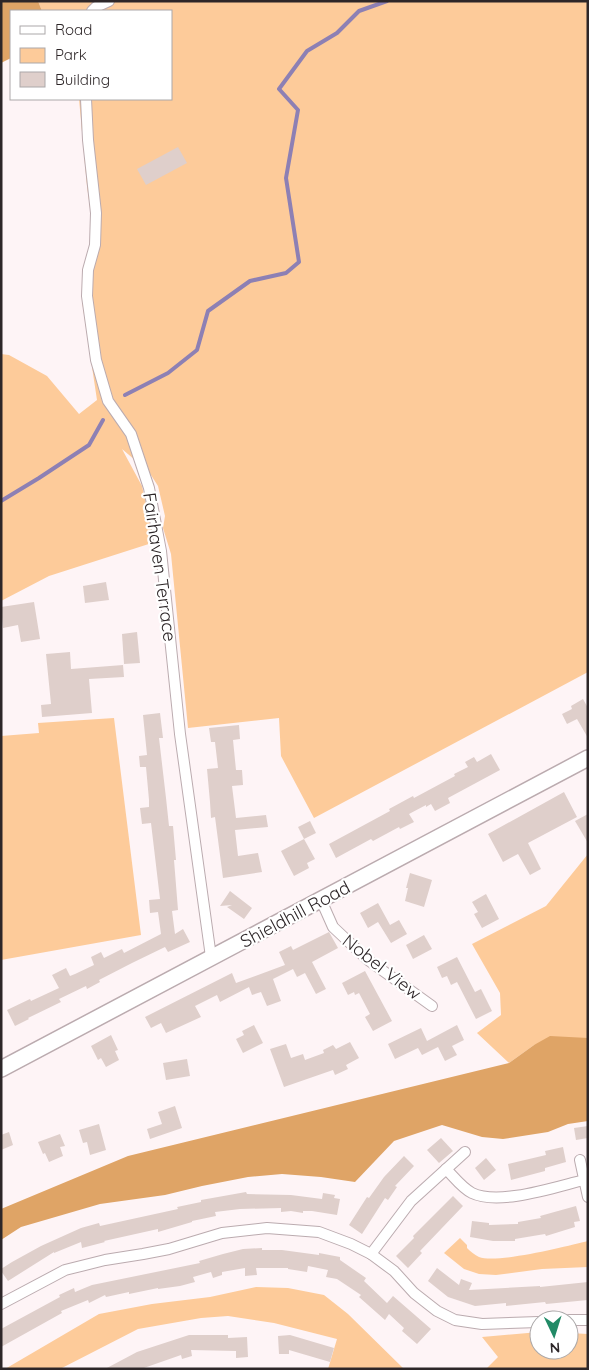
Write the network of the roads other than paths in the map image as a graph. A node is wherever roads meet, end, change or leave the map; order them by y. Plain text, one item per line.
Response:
1 (109, 1) edge
2 (93, 10) edge
3 (86, 100) edge
4 (588, 758) edge
5 (320, 900) junction
6 (211, 957) junction
7 (432, 1006) dead end
8 (1, 1069) edge
9 (465, 1152) dead end
10 (580, 1160) dead end
11 (446, 1169) junction
12 (584, 1180) junction
13 (588, 1197) edge
14 (371, 1254) junction
15 (1, 1304) edge
16 (529, 1322) edge

1 - 2 street
3 - 6 street, Fairhaven Terrace
4 - 5 main road, Shieldhill Road
5 - 6 main road, Shieldhill Road
5 - 7 street, Nobel View
6 - 8 main road, Shieldhill Road
9 - 11 street
10 - 12 street
11 - 12 street
11 - 14 street
12 - 13 street
14 - 15 street
14 - 16 street

